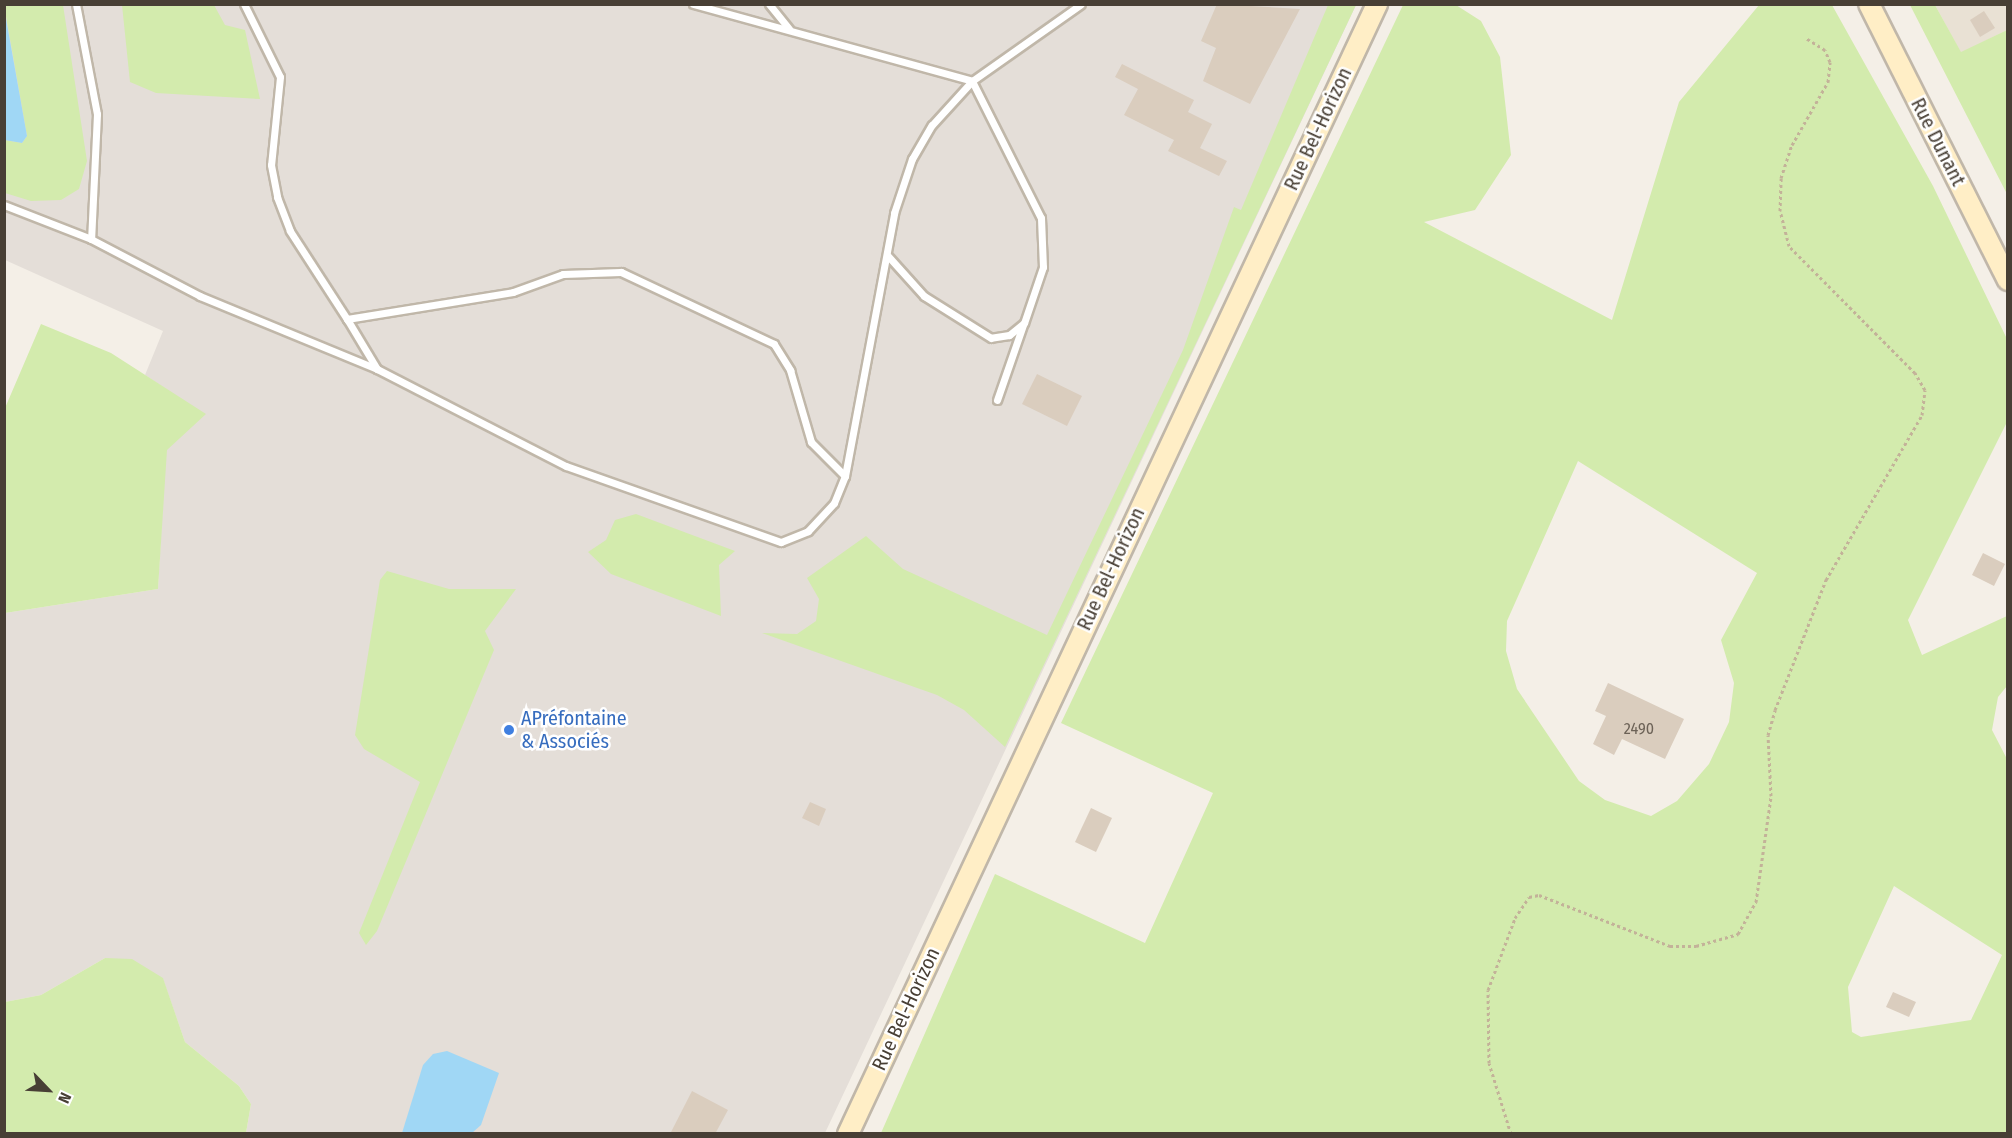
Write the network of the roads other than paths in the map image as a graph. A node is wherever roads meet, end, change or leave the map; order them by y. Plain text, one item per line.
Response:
1 (76, 4) edge
2 (244, 4) edge
3 (693, 4) edge
4 (769, 4) edge
5 (1081, 4) edge
6 (1377, 4) edge
7 (1869, 4) edge
8 (789, 29) junction
9 (972, 81) junction
10 (4, 205) edge
11 (91, 239) junction
12 (888, 256) junction
13 (2007, 280) edge
14 (347, 320) junction
15 (1024, 323) junction
16 (377, 369) junction
17 (997, 400) dead end
18 (844, 476) junction
19 (848, 1134) edge

1 - 11 lane
2 - 14 lane
3 - 8 lane
4 - 8 lane
5 - 9 lane
6 - 19 street, Rue Bel-Horizon
7 - 13 street, Rue Dunant
8 - 9 lane
9 - 12 lane
9 - 15 lane
10 - 11 lane
11 - 16 lane
12 - 15 lane
12 - 18 lane
14 - 16 lane
14 - 18 lane
15 - 17 lane
16 - 18 lane

